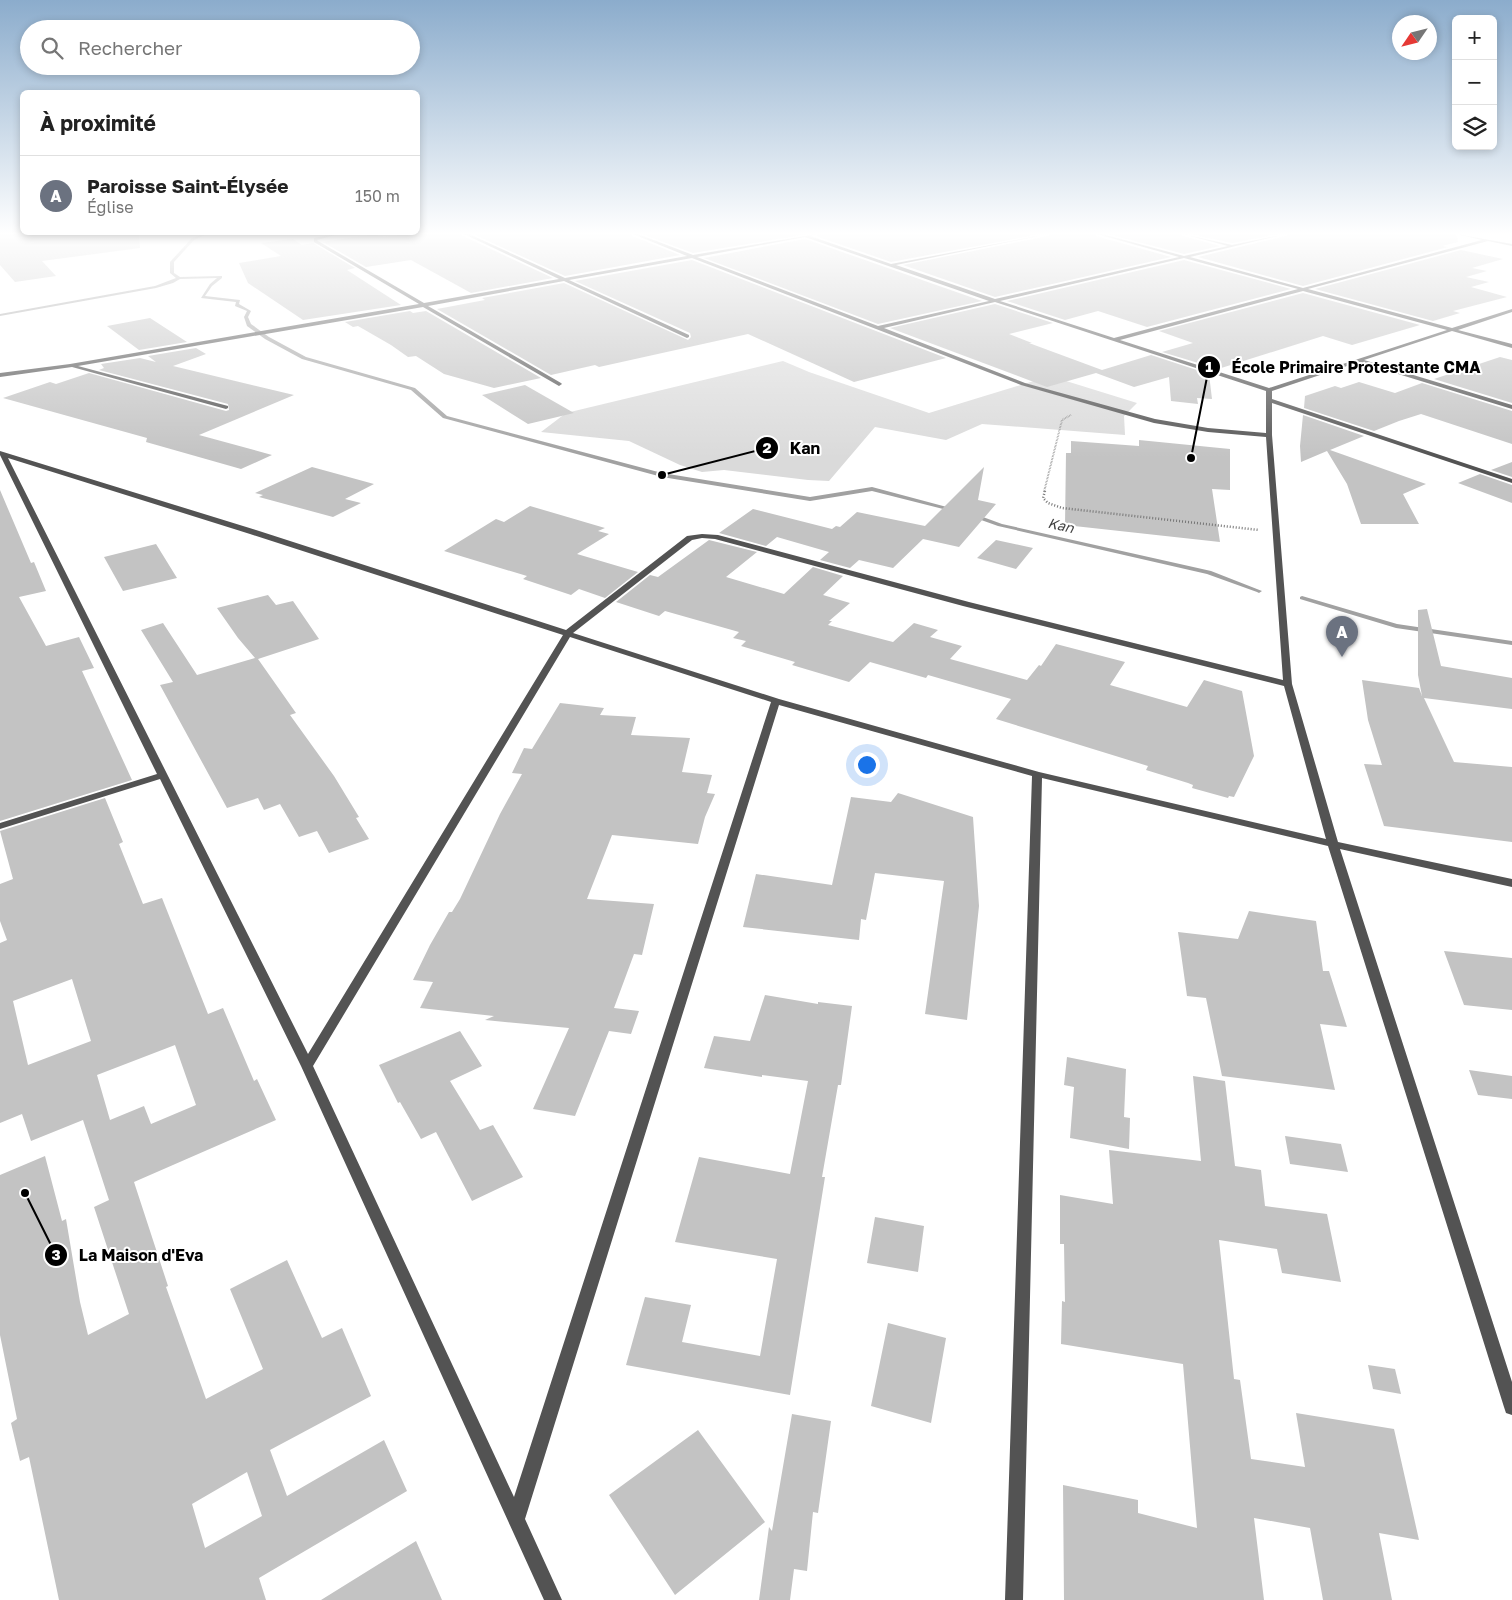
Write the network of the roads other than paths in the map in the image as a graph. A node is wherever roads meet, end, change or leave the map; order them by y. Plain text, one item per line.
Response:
1 (402, 309) edge
2 (429, 309) edge
3 (628, 309) edge
4 (828, 309) edge
5 (962, 309) edge
6 (1018, 309) edge
7 (1229, 309) edge
8 (1376, 309) edge
9 (1512, 310) edge
10 (878, 328) junction
11 (1452, 329) junction
12 (687, 336) dead end
13 (1112, 340) junction
14 (1512, 346) edge
15 (1360, 361) junction
16 (70, 366) junction
17 (0, 376) edge
18 (559, 384) dead end
19 (1269, 390) junction
20 (1268, 400) junction
21 (226, 407) dead end
22 (1512, 407) edge
23 (1269, 436) junction
24 (1, 453) edge
25 (1512, 481) edge
26 (568, 633) junction
27 (1288, 684) junction
28 (776, 701) junction
29 (1037, 774) junction
30 (163, 775) junction
31 (0, 826) edge
32 (1333, 844) junction
33 (1512, 883) edge
34 (307, 1066) junction
35 (1512, 1407) edge
36 (516, 1519) junction
37 (553, 1600) edge
38 (1014, 1600) edge

1 - 16 street
2 - 18 street
3 - 12 street
4 - 10 street
5 - 10 street
6 - 13 street
7 - 13 street
8 - 11 street
9 - 11 street
10 - 23 street
11 - 14 street
11 - 15 street
13 - 19 street
15 - 19 street
15 - 22 street
16 - 17 street
16 - 21 street
19 - 20 street
20 - 23 street
20 - 25 street
23 - 27 street
24 - 26 street
24 - 30 street
26 - 27 street
26 - 28 street
26 - 34 street
27 - 32 street
28 - 29 street
28 - 36 street
29 - 32 street
29 - 38 street
30 - 31 street
30 - 34 street
32 - 33 street
32 - 35 street
34 - 36 street
36 - 37 street

